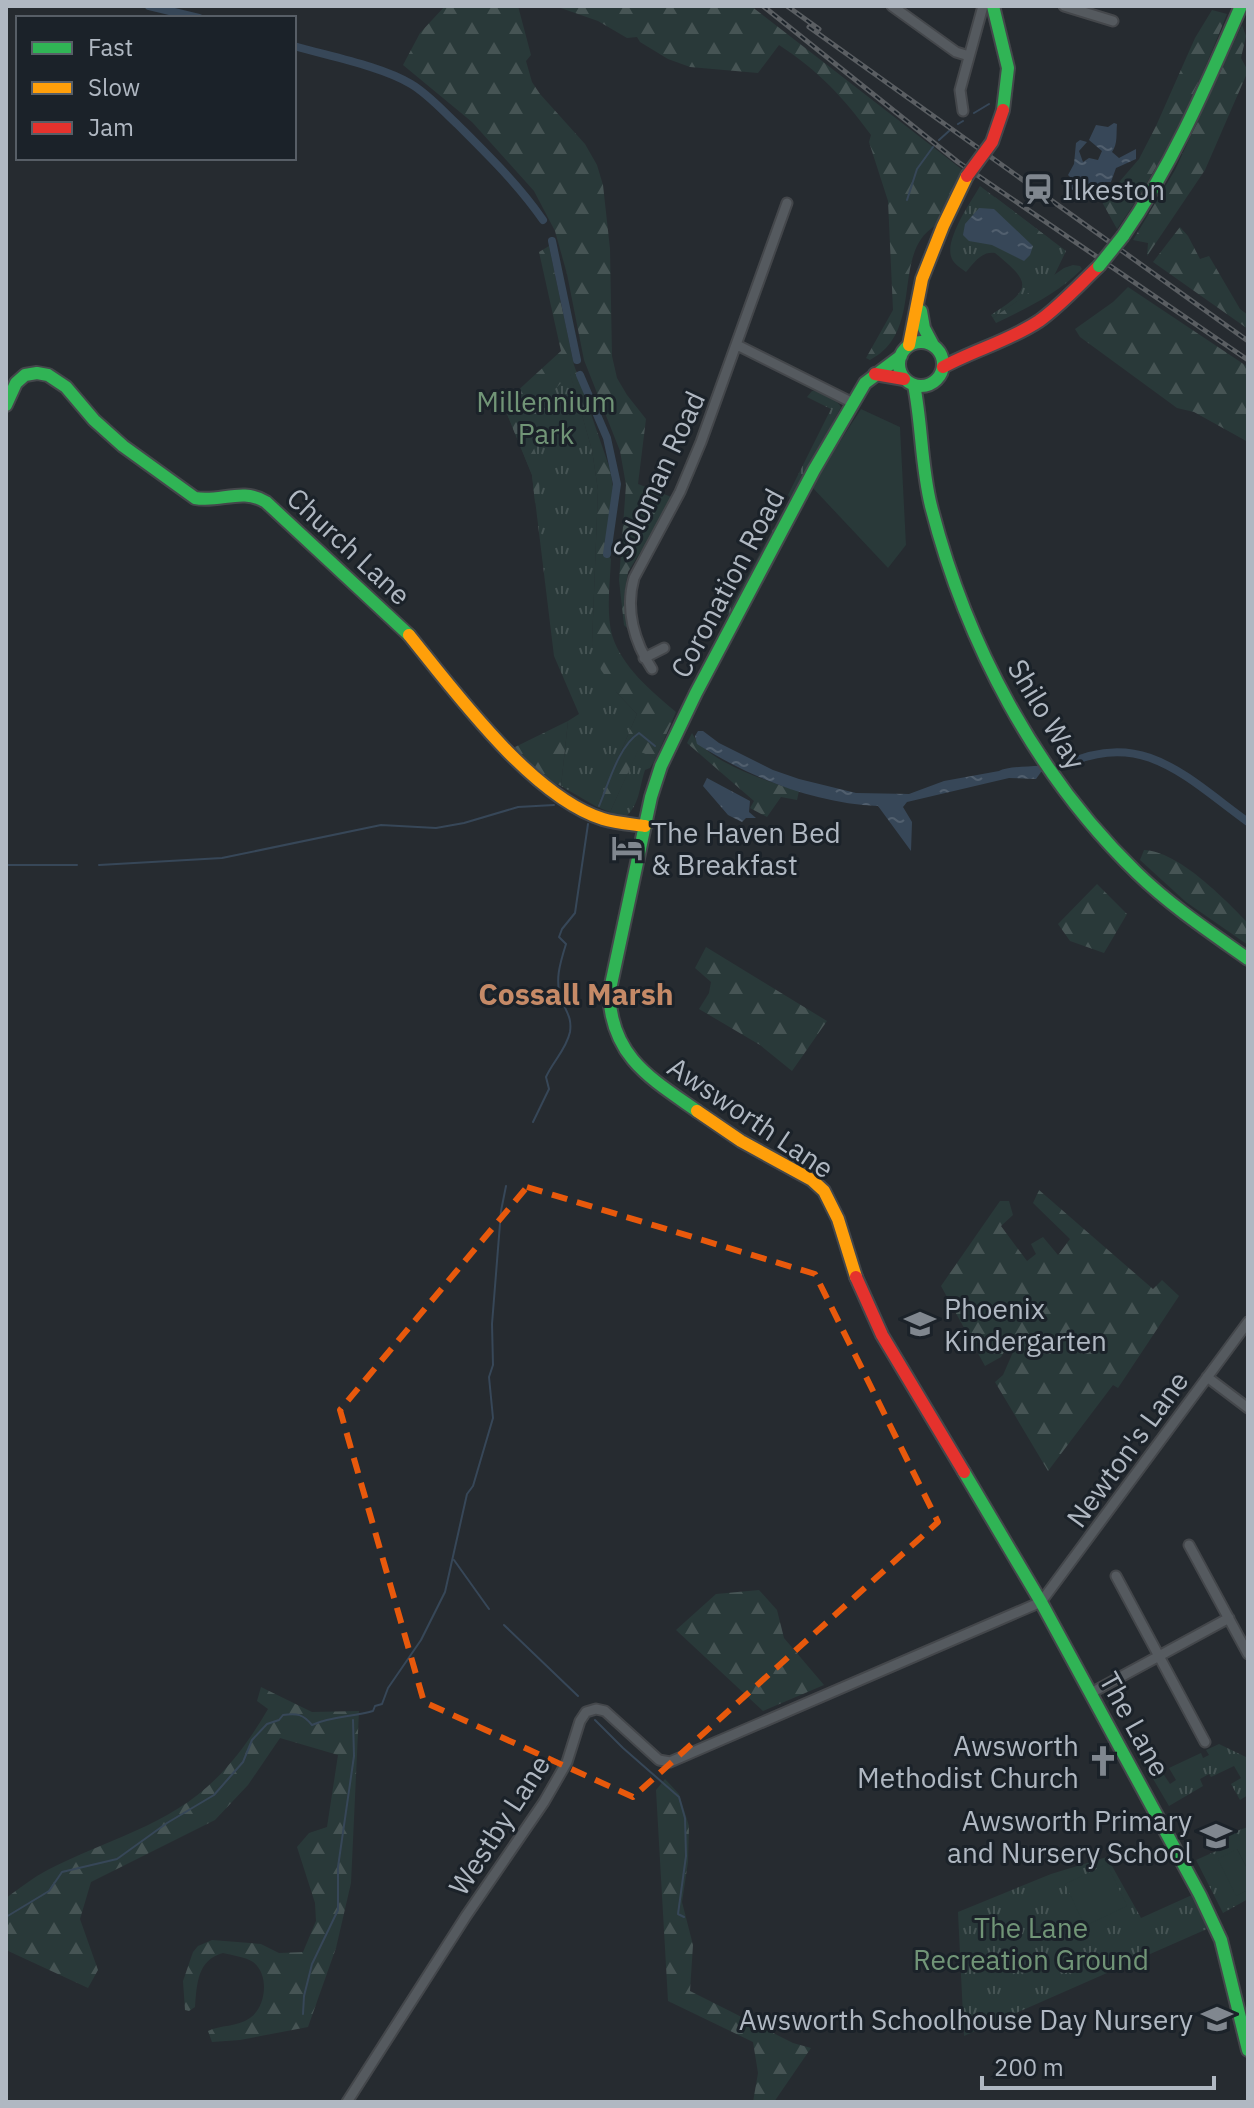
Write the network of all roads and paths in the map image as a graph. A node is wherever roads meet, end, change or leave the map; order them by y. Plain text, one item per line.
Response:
1 (892, 6) edge
2 (1064, 6) edge
3 (990, 7) edge
4 (1238, 11) edge
5 (1113, 21) dead end
6 (969, 56) junction
7 (963, 111) dead end
8 (787, 203) dead end
9 (918, 296) junction
10 (737, 345) junction
11 (936, 347) junction
12 (905, 350) junction
13 (972, 351) junction
14 (943, 367) junction
15 (875, 374) junction
16 (909, 382) junction
17 (935, 382) junction
18 (853, 403) junction
19 (6, 405) edge
20 (921, 423) junction
21 (664, 648) dead end
22 (644, 658) junction
23 (652, 669) dead end
24 (645, 826) junction
25 (1248, 959) edge
26 (1248, 1322) edge
27 (1207, 1377) junction
28 (1248, 1408) edge
29 (1189, 1545) dead end
30 (1116, 1576) dead end
31 (1041, 1602) junction
32 (1229, 1618) junction
33 (1248, 1654) edge
34 (1159, 1656) junction
35 (1091, 1693) junction
36 (1205, 1742) dead end
37 (1248, 2050) edge
38 (347, 2102) edge

1 - 6 street
2 - 5 street
3 - 6 street
3 - 9 street, bridge
4 - 13 street, bridge
6 - 7 street
8 - 10 street, Soloman Road
9 - 11 street
9 - 12 street
10 - 18 street
10 - 22 street, Soloman Road
11 - 12 street
11 - 13 street
11 - 14 street
12 - 15 street, Coronation Road
12 - 16 street
13 - 14 street
14 - 17 street
15 - 16 street
15 - 18 street, Coronation Road
16 - 17 street
16 - 20 street, Shilo Way
17 - 20 street, Shilo Way
18 - 24 street, Coronation Road
19 - 24 street, Church Lane
20 - 25 street, Shilo Way
21 - 22 street
22 - 23 street, Soloman Road
24 - 31 street, Awsworth Lane
26 - 27 street, Newton's Lane
27 - 28 street
27 - 31 street, Newton's Lane
29 - 32 street
30 - 34 street
31 - 35 street, The Lane
31 - 38 street, Westby Lane
32 - 33 street
32 - 34 street
34 - 35 street
34 - 36 street
35 - 37 street, The Lane

